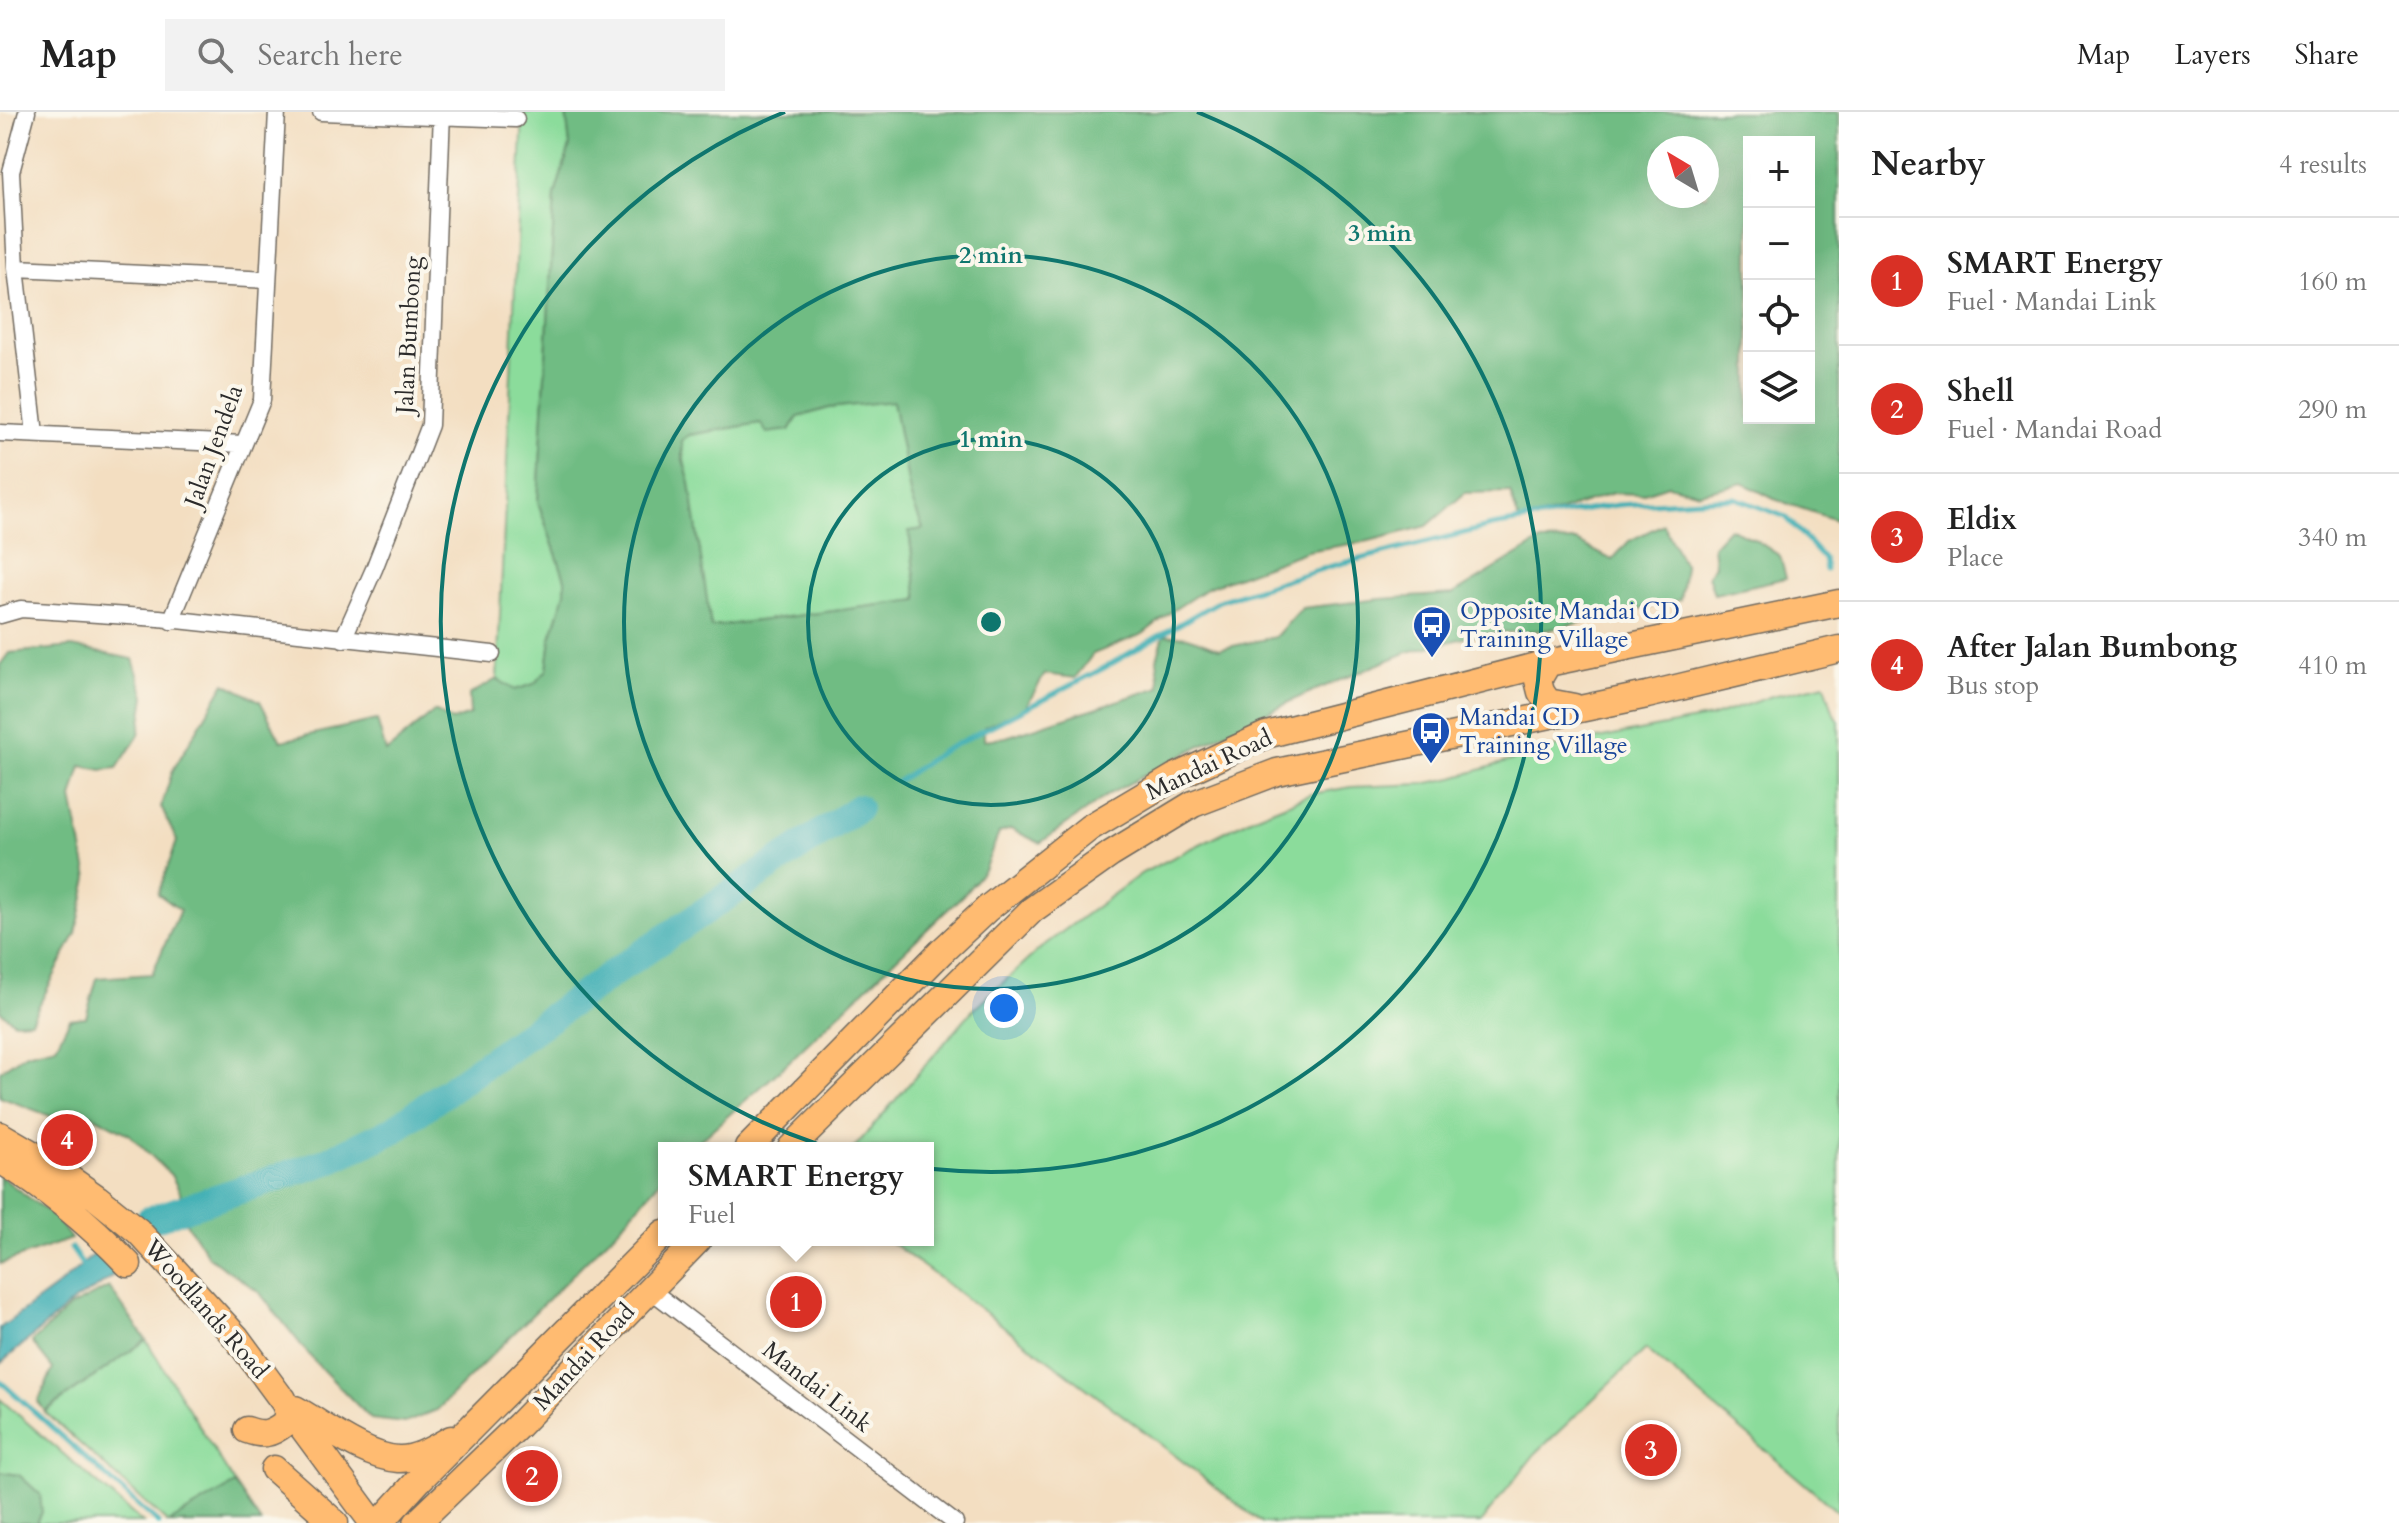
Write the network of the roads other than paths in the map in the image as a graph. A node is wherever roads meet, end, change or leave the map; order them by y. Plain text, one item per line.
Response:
1 (27, 112) edge
2 (277, 112) edge
3 (321, 112) edge
4 (442, 114) edge
5 (516, 119) dead end
6 (16, 268) junction
7 (268, 280) junction
8 (0, 433) edge
9 (35, 434) junction
10 (243, 444) junction
11 (1839, 603) edge
12 (0, 615) edge
13 (171, 621) junction
14 (343, 639) junction
15 (1839, 649) edge
16 (492, 654) dead end
17 (1548, 663) junction
18 (1578, 708) junction
19 (830, 1064) junction
20 (873, 1066) junction
21 (0, 1135) edge
22 (754, 1142) edge
23 (797, 1142) edge
24 (0, 1160) edge
25 (658, 1239) edge
26 (692, 1246) edge
27 (128, 1264) dead end
28 (648, 1288) junction
29 (286, 1402) junction
30 (472, 1427) junction
31 (247, 1430) dead end
32 (274, 1469) dead end
33 (470, 1474) junction
34 (335, 1523) edge
35 (373, 1523) edge
36 (384, 1523) edge
37 (417, 1523) edge
38 (434, 1523) edge
39 (955, 1523) edge

1 - 6 street
2 - 7 street, Jalan Jendela
3 - 4 street
4 - 5 street
4 - 14 street, Jalan Bumbong
6 - 7 street
6 - 9 street
7 - 10 street, Jalan Jendela
8 - 9 street
9 - 10 street
10 - 13 street, Jalan Jendela
11 - 17 main road, Mandai Road
12 - 13 street
13 - 14 street
14 - 16 street
15 - 18 main road, Mandai Road
17 - 18 main road
17 - 19 main road, Mandai Road
18 - 20 main road, Mandai Road
19 - 20 main road
19 - 22 main road, Mandai Road
20 - 23 main road, Mandai Road
21 - 29 main road, Woodlands Road
24 - 27 main road, Woodlands Road
25 - 30 main road, Mandai Road
26 - 28 main road, Mandai Road
28 - 33 main road, Mandai Road
28 - 39 street, Mandai Link
29 - 30 main road
29 - 31 main road
29 - 35 main road, Woodlands Road
30 - 36 main road, Mandai Road
32 - 34 main road
33 - 37 main road
33 - 38 main road

